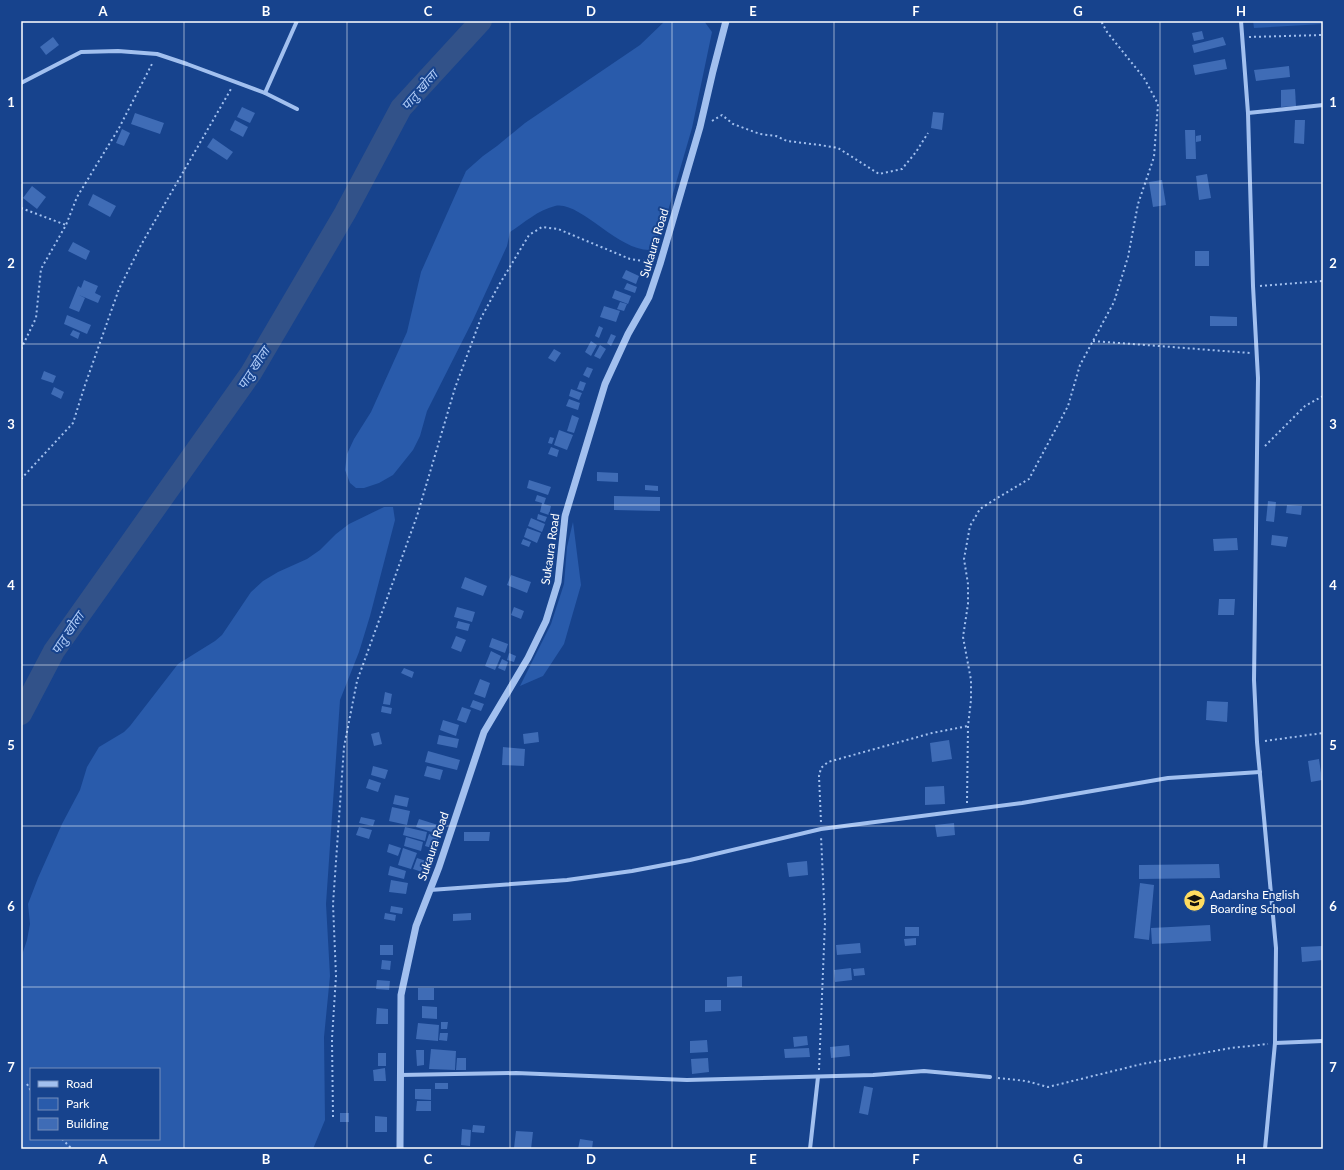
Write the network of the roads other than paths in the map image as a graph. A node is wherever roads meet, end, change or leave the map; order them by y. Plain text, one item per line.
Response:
1 (297, 21) edge
2 (726, 21) edge
3 (1241, 21) edge
4 (21, 83) edge
5 (264, 93) junction
6 (1323, 105) edge
7 (297, 109) dead end
8 (1248, 113) junction
9 (1260, 772) junction
10 (430, 890) junction
11 (1323, 1041) edge
12 (1275, 1043) junction
13 (400, 1075) junction
14 (818, 1077) junction
15 (990, 1077) road end
16 (400, 1149) edge
17 (810, 1149) edge
18 (1265, 1149) edge

1 - 5 street
2 - 10 street, Sukaura Road
3 - 8 street
4 - 5 street
5 - 7 street
6 - 8 street
8 - 9 street
9 - 10 street
9 - 12 street
10 - 13 street, Sukaura Road
11 - 12 street
12 - 18 street
13 - 14 street
13 - 16 street, Sukaura Road
14 - 15 street
14 - 17 street

